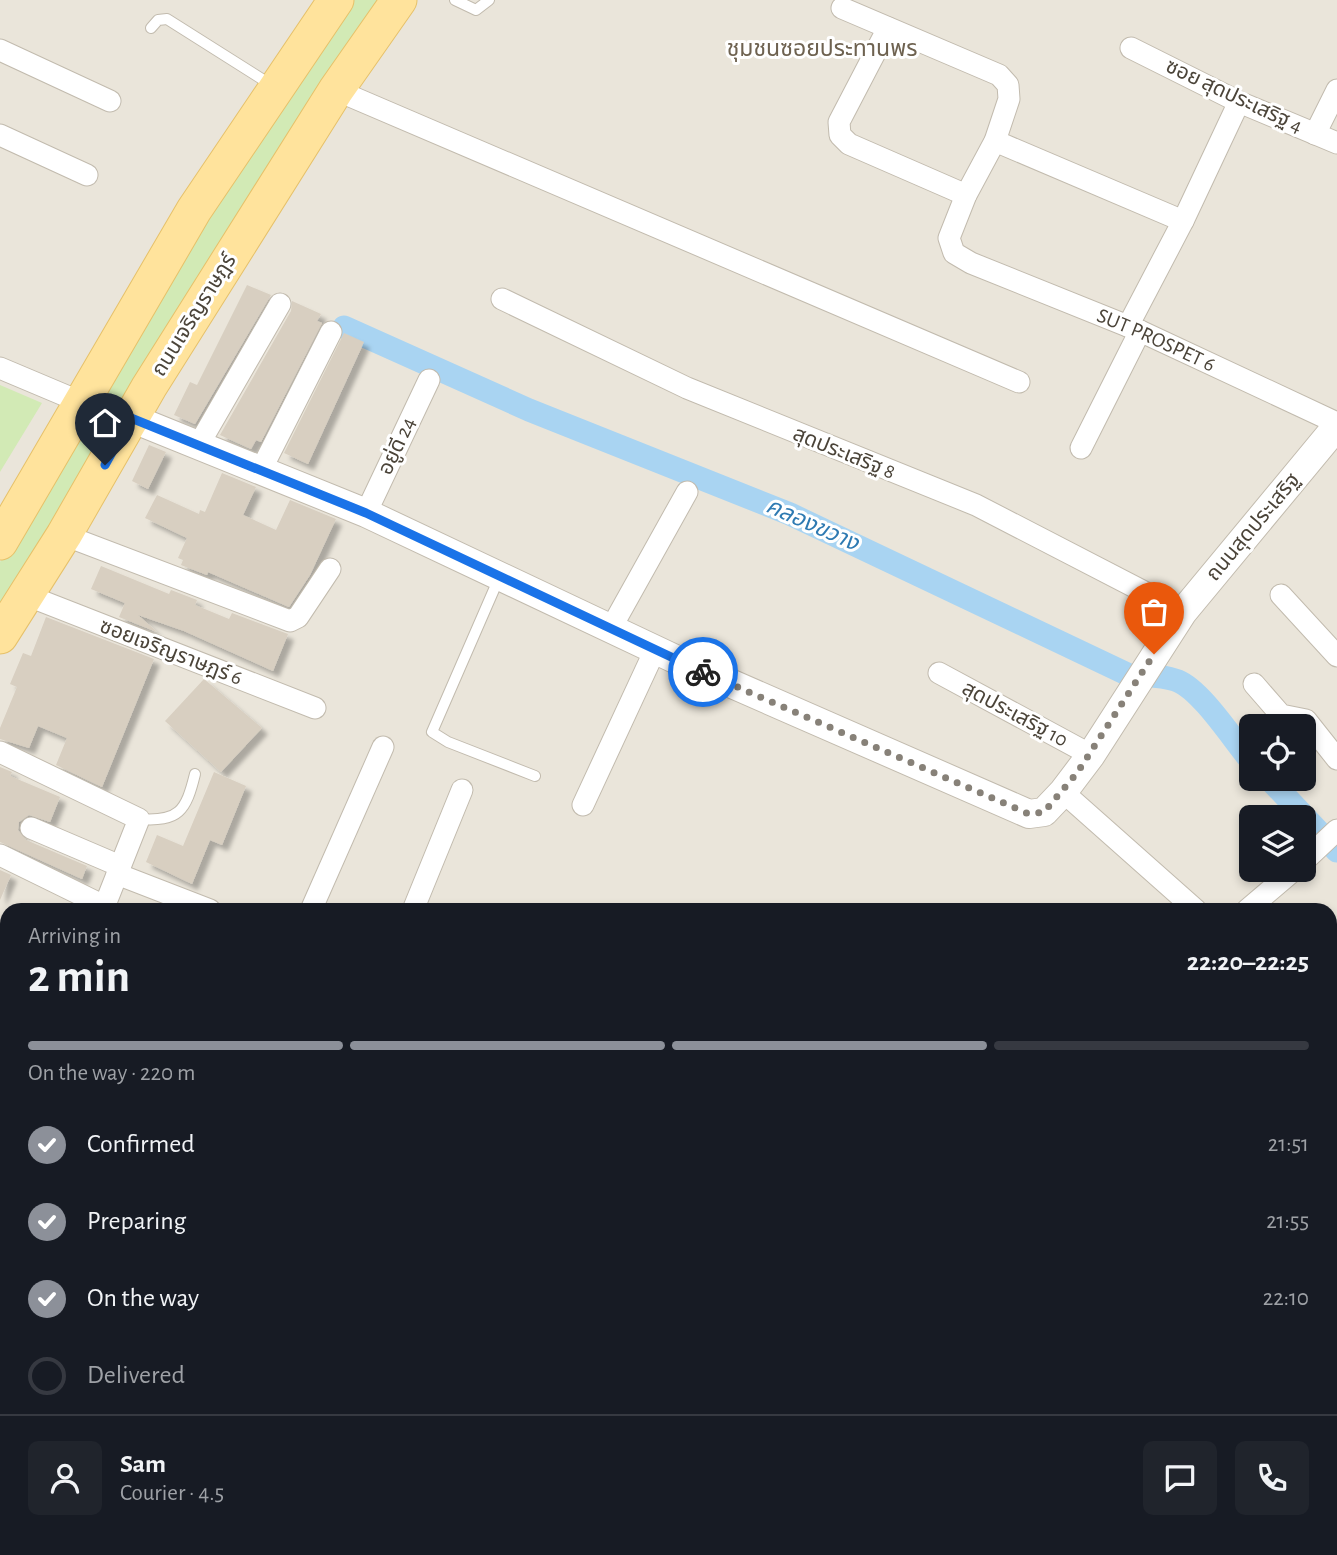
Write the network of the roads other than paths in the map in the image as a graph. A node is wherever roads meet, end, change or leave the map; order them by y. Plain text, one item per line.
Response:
1 (336, 0) edge
2 (399, 0) edge
3 (455, 0) edge
4 (489, 0) edge
5 (842, 8) dead end
6 (151, 28) dead end
7 (888, 28) junction
8 (1131, 48) dead end
9 (0, 50) edge
10 (275, 87) junction
11 (336, 90) junction
12 (1337, 90) edge
13 (110, 101) dead end
14 (1238, 102) junction
15 (1315, 134) junction
16 (0, 135) edge
17 (995, 141) junction
18 (1337, 143) edge
19 (87, 174) dead end
20 (966, 195) junction
21 (1183, 221) junction
22 (502, 299) dead end
23 (279, 304) dead end
24 (1134, 328) junction
25 (331, 332) dead end
26 (0, 368) edge
27 (429, 380) dead end
28 (1019, 382) dead end
29 (83, 403) junction
30 (131, 418) junction
31 (1337, 425) edge
32 (198, 446) junction
33 (1081, 448) dead end
34 (261, 470) junction
35 (687, 492) dead end
36 (366, 513) junction
37 (64, 535) junction
38 (0, 542) edge
39 (330, 569) dead end
40 (499, 578) junction
41 (26, 595) junction
42 (1281, 595) dead end
43 (1183, 612) junction
44 (610, 629) junction
45 (0, 636) edge
46 (656, 650) junction
47 (1337, 656) edge
48 (939, 673) dead end
49 (1254, 684) dead end
50 (315, 708) dead end
51 (383, 747) dead end
52 (0, 752) edge
53 (1091, 755) junction
54 (1337, 760) edge
55 (195, 774) dead end
56 (535, 776) dead end
57 (462, 790) dead end
58 (1063, 792) junction
59 (583, 805) dead end
60 (139, 819) junction
61 (30, 828) dead end
62 (0, 856) edge
63 (119, 870) junction
64 (1280, 882) edge
65 (93, 903) edge
66 (105, 903) edge
67 (194, 903) edge
68 (314, 903) edge
69 (416, 903) edge
70 (1188, 903) edge
71 (1255, 903) edge

1 - 10 main road
2 - 11 main road, ถนนเจริญราษฎร์
3 - 4 lane
5 - 7 street
6 - 10 lane
7 - 17 street
7 - 20 street
8 - 14 street, ซอย สุดประเสริฐ 4
9 - 13 street
10 - 29 main road
11 - 28 street
11 - 30 main road, ถนนเจริญราษฎร์
12 - 15 street
14 - 15 street, ซอย สุดประเสริฐ 4
14 - 21 street
15 - 18 street, ซอย สุดประเสริฐ 4
16 - 19 street
17 - 20 street
17 - 21 street
20 - 24 street, SUT PROSPET 6
21 - 24 street
22 - 43 street, สุดประเสริฐ 8
23 - 32 street
24 - 31 street, SUT PROSPET 6
24 - 33 street
25 - 34 street
26 - 29 street
27 - 36 street, อยู่ดี 24
29 - 38 main road
30 - 32 street
30 - 37 main road, ถนนเจริญราษฎร์
31 - 43 street, ถนนสุดประเสริฐ
32 - 34 street
34 - 36 street
35 - 44 street
36 - 40 street
37 - 39 street
37 - 41 main road, ถนนเจริญราษฎร์
40 - 44 street
40 - 56 lane
41 - 45 main road, ถนนเจริญราษฎร์
41 - 50 street, ซอยเจริญราษฎร์ 6
42 - 47 street
43 - 53 street, ถนนสุดประเสริฐ
44 - 46 street
46 - 58 street, ถนนสุดประเสริฐ
46 - 59 street
48 - 53 street, สุดประเสริฐ 10
49 - 54 street
51 - 68 street
52 - 60 street
53 - 58 street, ถนนสุดประเสริฐ
55 - 60 lane
57 - 69 street
58 - 70 street
60 - 63 street
61 - 63 street
62 - 65 street
63 - 66 street
63 - 67 street
64 - 71 street

